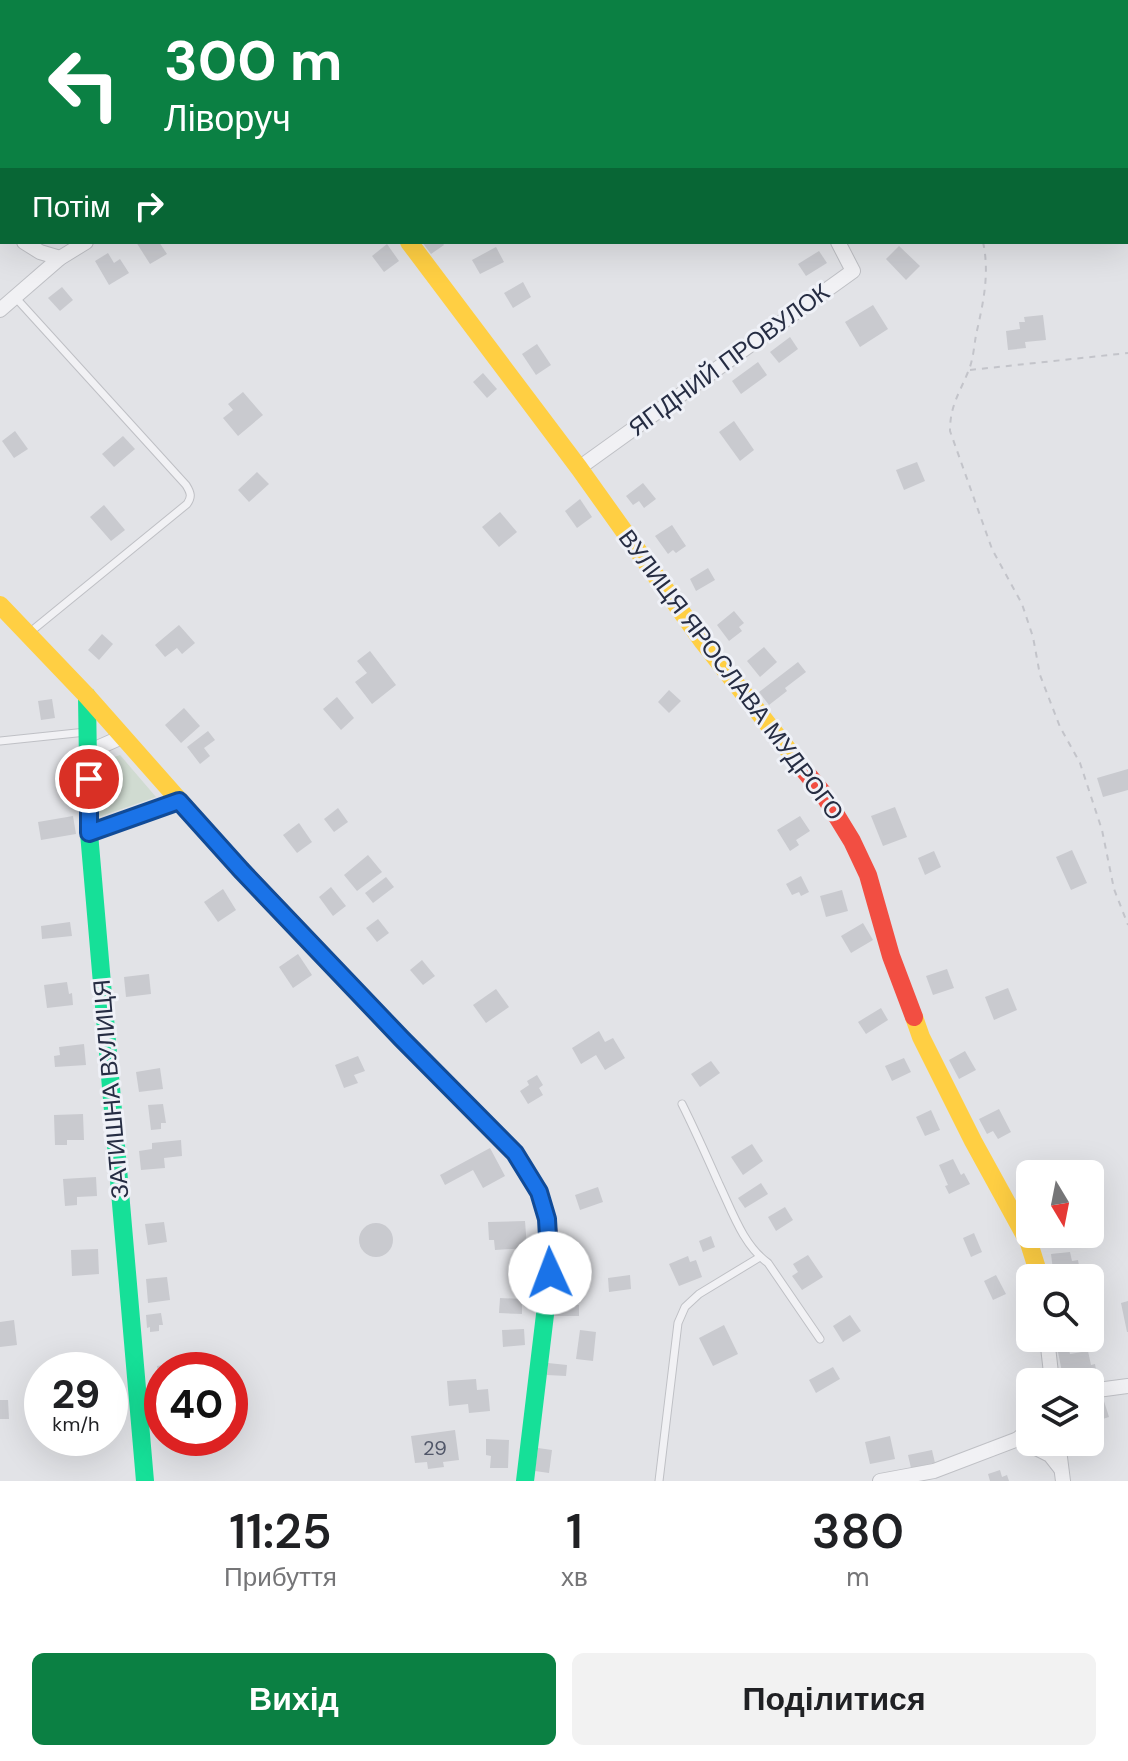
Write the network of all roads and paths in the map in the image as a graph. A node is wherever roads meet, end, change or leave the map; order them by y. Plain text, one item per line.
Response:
1 (27, 244) edge
2 (83, 244) edge
3 (411, 244) edge
4 (839, 244) edge
5 (983, 244) edge
6 (60, 258) junction
7 (15, 297) junction
8 (0, 310) edge
9 (1128, 353) edge
10 (969, 370) junction
11 (579, 468) junction
12 (0, 605) edge
13 (28, 634) junction
14 (87, 696) junction
15 (88, 732) junction
16 (122, 737) junction
17 (0, 741) edge
18 (88, 752) junction
19 (179, 801) junction
20 (89, 833) junction
21 (1128, 925) edge
22 (682, 1104) dead end
23 (760, 1257) junction
24 (1036, 1264) edge
25 (820, 1339) dead end
26 (1128, 1386) edge
27 (1104, 1389) edge
28 (1016, 1440) edge
29 (1051, 1456) edge
30 (1062, 1475) edge
31 (145, 1481) edge
32 (525, 1481) edge
33 (659, 1481) edge
34 (880, 1481) edge

1 - 6 street
2 - 6 street
3 - 11 street, ВУЛИЦЯ ЯРОСЛАВА МУДРОГО
4 - 11 street, ЯГІДНИЙ ПРОВУЛОК
5 - 10 path
6 - 7 street
7 - 8 street
7 - 13 lane
9 - 10 path
10 - 21 path
11 - 24 street, ВУЛИЦЯ ЯРОСЛАВА МУДРОГО
12 - 13 street
13 - 14 street
14 - 15 street, ЗАТИШНА ВУЛИЦЯ
14 - 16 street
15 - 17 lane
15 - 18 street, ЗАТИШНА ВУЛИЦЯ
16 - 18 street
16 - 19 street
18 - 20 street, ЗАТИШНА ВУЛИЦЯ
19 - 20 street
19 - 32 street
20 - 31 street, ЗАТИШНА ВУЛИЦЯ
22 - 23 lane
23 - 25 lane
23 - 33 lane
26 - 27 street
28 - 34 street
29 - 30 street

